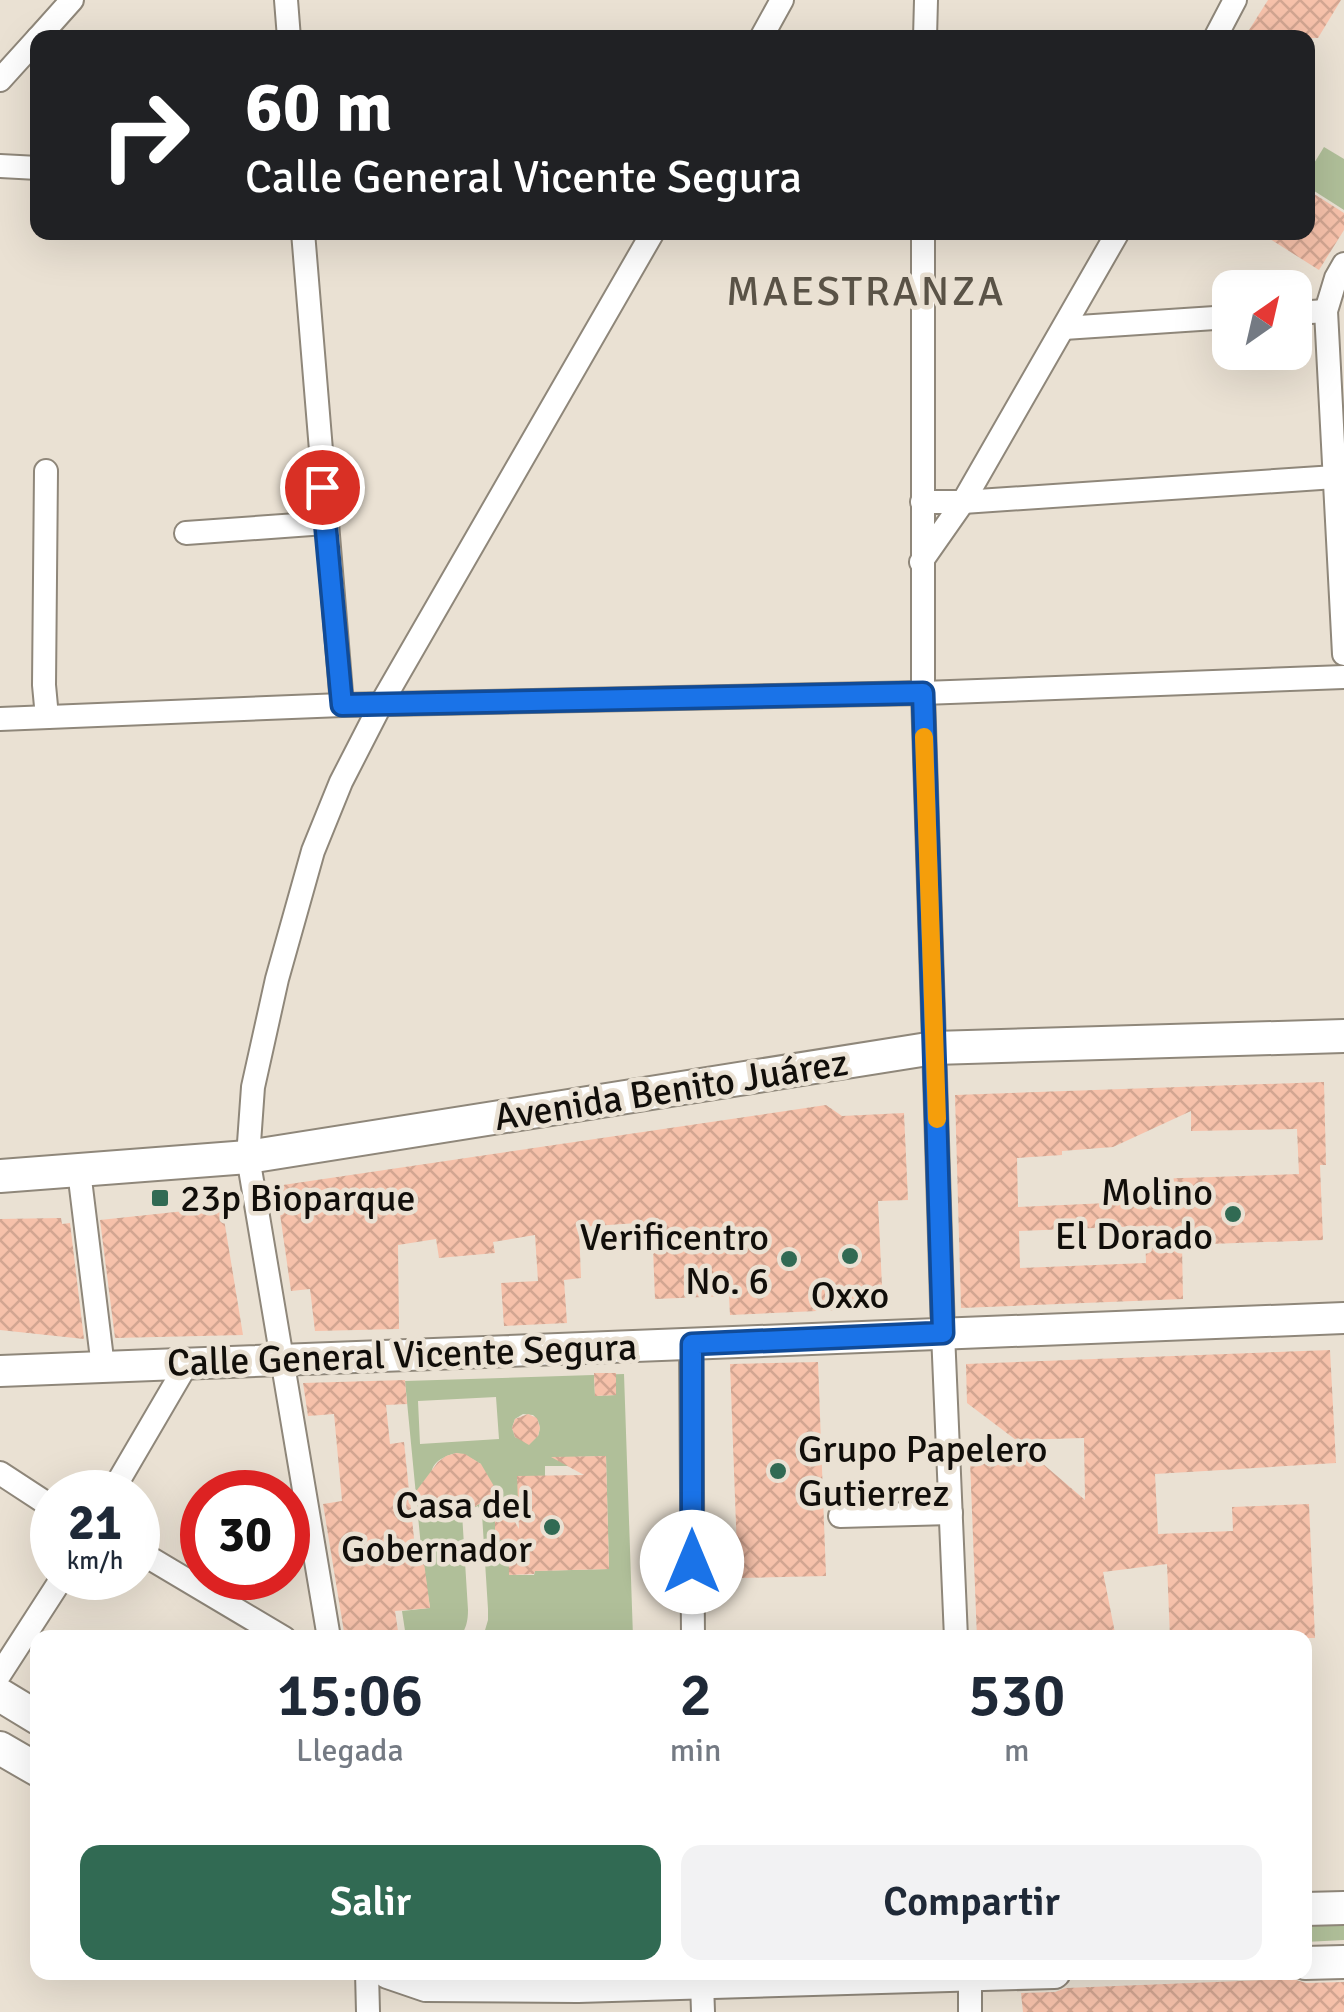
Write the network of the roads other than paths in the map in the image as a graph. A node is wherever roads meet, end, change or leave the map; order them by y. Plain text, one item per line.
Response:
1 (72, 0) edge
2 (286, 0) edge
3 (782, 0) edge
4 (926, 0) edge
5 (1235, 0) edge
6 (45, 30) edge
7 (288, 30) edge
8 (765, 30) edge
9 (925, 30) edge
10 (1219, 30) edge
11 (30, 47) edge
12 (0, 80) edge
13 (0, 166) edge
14 (30, 168) edge
15 (304, 240) edge
16 (648, 240) edge
17 (923, 240) edge
18 (1114, 240) edge
19 (1344, 264) edge
20 (1312, 312) edge
21 (1326, 312) junction
22 (1212, 318) edge
23 (1064, 328) junction
24 (46, 471) dead end
25 (1334, 477) junction
26 (922, 502) junction
27 (963, 502) junction
28 (325, 523) junction
29 (186, 532) dead end
30 (921, 562) junction
31 (1344, 654) edge
32 (1344, 677) edge
33 (923, 693) junction
34 (381, 704) junction
35 (342, 705) junction
36 (46, 717) junction
37 (0, 719) edge
38 (1344, 1036) edge
39 (934, 1048) junction
40 (248, 1157) junction
41 (78, 1171) junction
42 (0, 1176) edge
43 (1344, 1318) edge
44 (943, 1333) junction
45 (692, 1344) junction
46 (282, 1358) junction
47 (188, 1362) junction
48 (104, 1367) junction
49 (0, 1370) edge
50 (125, 1470) edge
51 (0, 1473) edge
52 (30, 1493) edge
53 (951, 1513) junction
54 (840, 1516) dead end
55 (160, 1564) edge
56 (48, 1600) edge
57 (271, 1630) edge
58 (328, 1630) edge
59 (693, 1630) edge
60 (956, 1630) edge
61 (0, 1674) edge
62 (0, 1695) edge
63 (30, 1713) edge
64 (0, 1748) edge
65 (30, 1765) edge
66 (1344, 1908) edge
67 (1312, 1909) edge
68 (1344, 1962) edge
69 (1312, 1963) edge
70 (367, 1980) edge
71 (411, 1980) edge
72 (900, 1980) edge
73 (970, 1980) edge
74 (702, 1997) edge
75 (577, 1999) edge
76 (368, 2012) edge
77 (970, 2012) edge

1 - 6 street
2 - 7 street
3 - 8 street
4 - 9 street
5 - 10 street
11 - 12 street
13 - 14 street
15 - 28 street
16 - 34 street
17 - 26 street
18 - 23 street
19 - 21 street
20 - 21 street
21 - 25 street
22 - 23 street
23 - 27 street
24 - 36 street
25 - 27 street
25 - 31 street
26 - 27 street
26 - 30 street
27 - 30 street
28 - 29 street
28 - 35 street
30 - 33 street
32 - 33 street
33 - 34 street
33 - 39 street
34 - 35 street
34 - 40 street
35 - 36 street
36 - 37 street
38 - 39 main road, Avenida Benito Juárez
39 - 40 main road, Avenida Benito Juárez
39 - 44 street
40 - 41 main road, Avenida Benito Juárez
40 - 46 street
41 - 42 main road, Avenida Benito Juárez
41 - 48 street
43 - 44 street, Calle General Vicente Segura
44 - 45 street, Calle General Vicente Segura
44 - 53 street
45 - 46 street, Calle General Vicente Segura
45 - 59 street
46 - 47 street, Calle General Vicente Segura
46 - 58 street
47 - 48 street, Calle General Vicente Segura
47 - 50 street
48 - 49 street, Calle General Vicente Segura
51 - 52 street
53 - 54 street
53 - 60 street
55 - 57 street
56 - 61 street
62 - 63 main road
64 - 65 main road
66 - 67 main road
68 - 69 main road
70 - 76 street
71 - 75 main road
72 - 74 main road
73 - 77 street
74 - 75 main road

